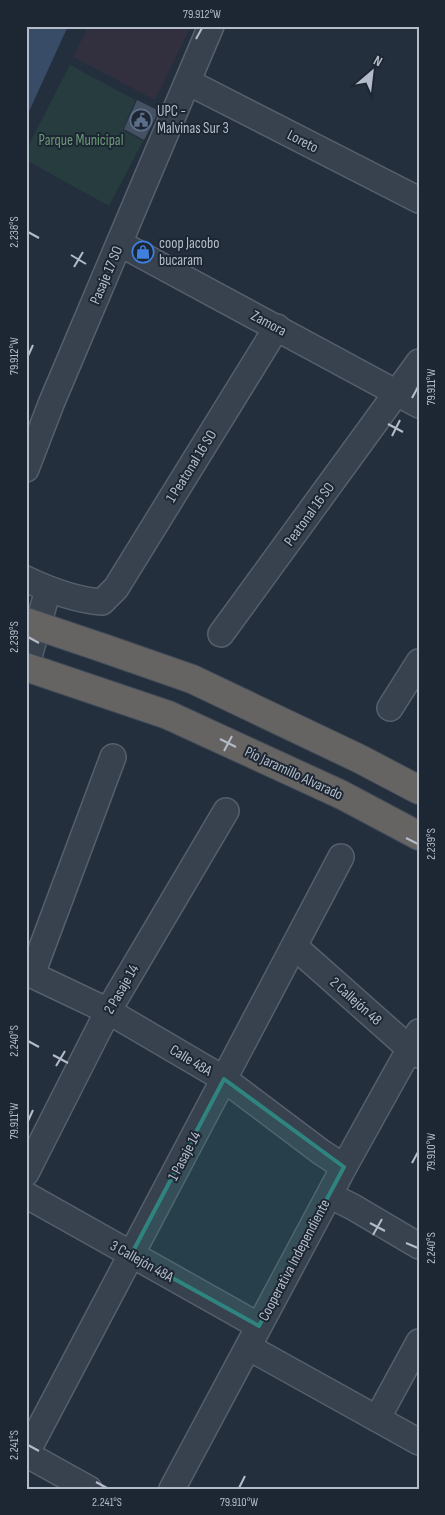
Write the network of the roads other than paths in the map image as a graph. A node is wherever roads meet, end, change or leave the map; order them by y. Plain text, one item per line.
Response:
1 (211, 26) edge
2 (188, 82) junction
3 (419, 200) edge
4 (119, 243) junction
5 (277, 327) junction
6 (419, 362) edge
7 (397, 393) junction
8 (419, 405) edge
9 (26, 469) edge
10 (37, 584) edge
11 (26, 622) edge
12 (221, 634) dead end
13 (419, 662) edge
14 (26, 667) edge
15 (390, 708) dead end
16 (113, 757) dead end
17 (419, 790) edge
18 (226, 811) dead end
19 (419, 836) edge
20 (341, 858) dead end
21 (294, 946) junction
22 (29, 973) edge
23 (108, 1010) junction
24 (416, 1046) edge
25 (224, 1079) junction
26 (344, 1167) junction
27 (26, 1173) edge
28 (26, 1195) edge
29 (329, 1195) junction
30 (419, 1246) edge
31 (131, 1255) junction
32 (259, 1326) junction
33 (419, 1342) edge
34 (248, 1347) junction
35 (377, 1419) junction
36 (419, 1442) edge
37 (26, 1454) edge
38 (88, 1489) edge
39 (172, 1489) edge

1 - 2 street, Pasaje 17 SO
2 - 3 street, Loreto
2 - 4 street, Pasaje 17 SO
4 - 5 street, Zamora
4 - 9 street, Pasaje 17 SO
5 - 7 street, Zamora
5 - 10 street, 1 Peatonal 16 SO
6 - 7 street, Peatonal 16 SO
7 - 8 street, Zamora
7 - 12 street, Peatonal 16 SO
10 - 14 street
11 - 17 highway, bridge
13 - 15 street
14 - 19 highway, Pío Jaramillo Alvarado
16 - 22 street
18 - 23 street, 2 Pasaje 14
20 - 21 street, 1 Pasaje 14
21 - 24 street, 2 Callejón 48
21 - 25 street, 1 Pasaje 14
22 - 23 street, Calle 48A
23 - 25 street, Calle 48A
23 - 27 street, 2 Pasaje 14
24 - 26 street, Cooperativa Independiente
25 - 26 street, Calle 48A
25 - 31 street, 1 Pasaje 14
26 - 29 street, Cooperativa Independiente
28 - 31 street, 3 Callejón 48A
29 - 30 street
29 - 32 street, Cooperativa Independiente
31 - 32 street, 3 Callejón 48A
31 - 37 street, 1 Pasaje 14
32 - 34 street, Cooperativa Independiente
33 - 35 street
34 - 35 street
34 - 39 street, Cooperativa Independiente
35 - 36 street
37 - 38 street

